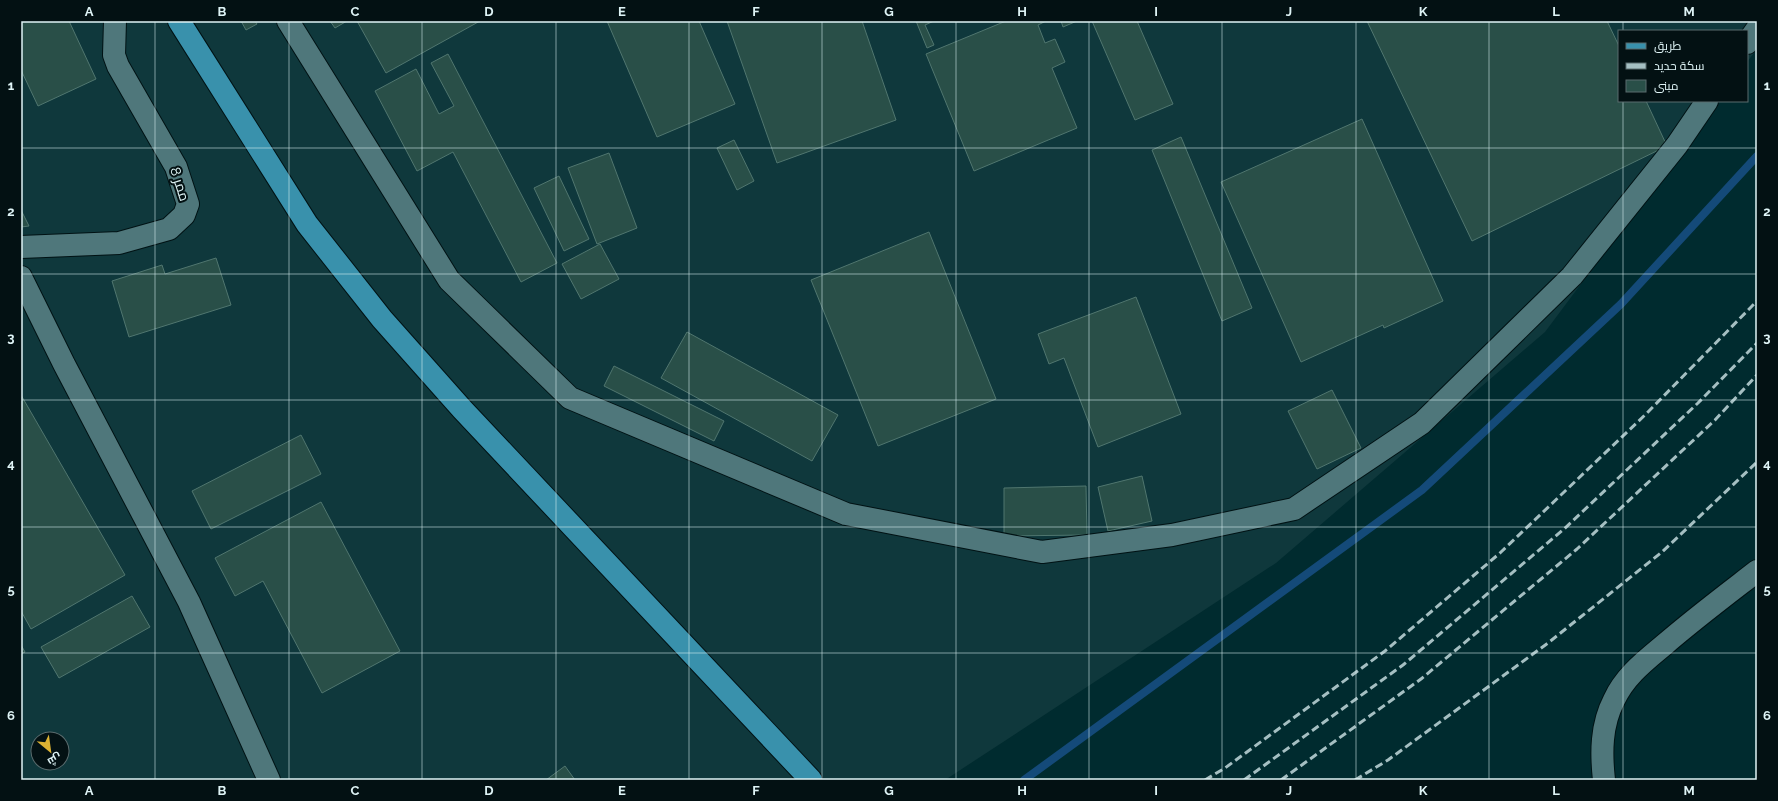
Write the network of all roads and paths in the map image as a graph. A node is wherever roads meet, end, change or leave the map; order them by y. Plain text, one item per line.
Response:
1 (115, 21) edge
2 (179, 21) edge
3 (288, 21) edge
4 (1757, 28) edge
5 (1748, 42) edge
6 (1706, 102) edge
7 (21, 247) edge
8 (21, 277) edge
9 (1757, 571) edge
10 (269, 780) edge
11 (811, 780) edge
12 (1604, 780) edge

1 - 7 lane, ممر 8
2 - 11 main road
3 - 6 lane
4 - 5 lane
8 - 10 lane
9 - 12 lane

